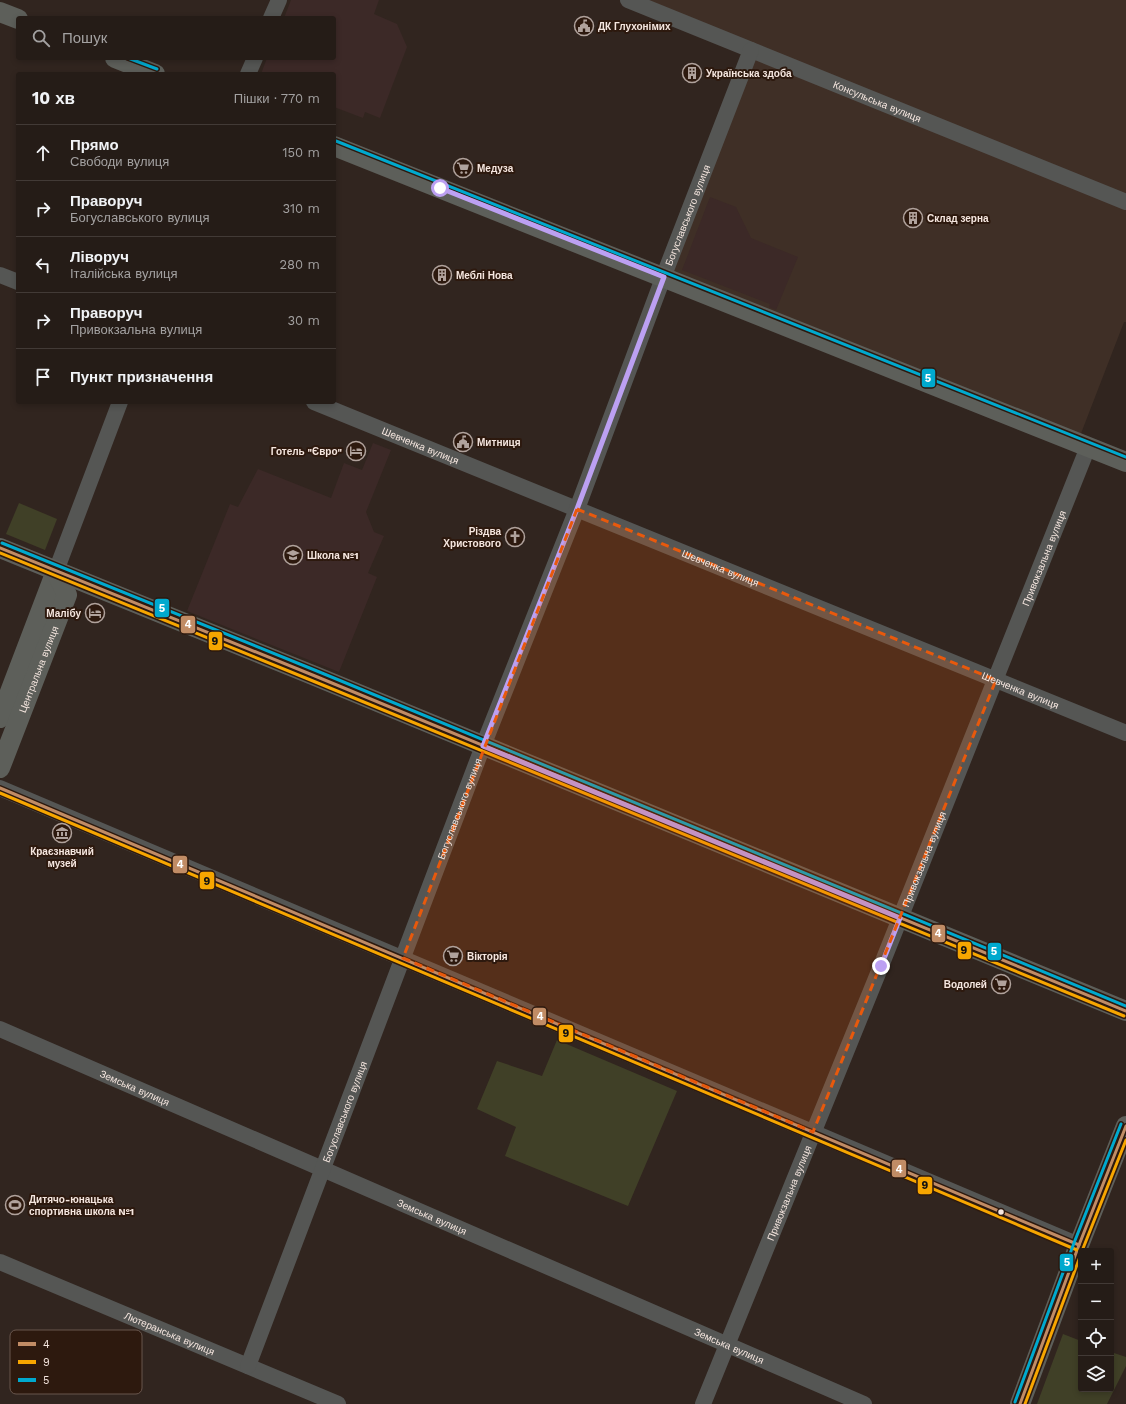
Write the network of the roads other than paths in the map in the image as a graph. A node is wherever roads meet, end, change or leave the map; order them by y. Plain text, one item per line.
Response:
1 (279, 0) edge
2 (628, 0) edge
3 (0, 12) edge
4 (272, 16) edge
5 (16, 18) edge
6 (751, 50) junction
7 (120, 60) edge
8 (254, 60) edge
9 (150, 72) edge
10 (249, 72) edge
11 (336, 147) edge
12 (1126, 202) edge
13 (0, 275) edge
14 (664, 277) junction
15 (16, 281) edge
16 (119, 404) edge
17 (319, 404) edge
18 (1088, 447) junction
19 (1126, 462) edge
20 (577, 509) junction
21 (0, 548) edge
22 (56, 571) junction
23 (996, 680) junction
24 (0, 718) edge
25 (1126, 733) edge
26 (483, 746) junction
27 (0, 768) edge
28 (0, 788) edge
29 (900, 918) junction
30 (403, 958) junction
31 (1126, 1011) edge
32 (0, 1029) edge
33 (1126, 1126) edge
34 (813, 1132) junction
35 (322, 1168) junction
36 (1079, 1244) junction
37 (0, 1262) edge
38 (727, 1344) junction
39 (248, 1366) junction
40 (338, 1404) edge
41 (703, 1404) edge
42 (864, 1404) edge
43 (1020, 1404) edge

1 - 4 street
2 - 6 street, Консульська вулиця
3 - 5 main road
6 - 12 street, Консульська вулиця
6 - 14 street, Богуславського вулиця
7 - 9 main road
8 - 10 street
11 - 14 main road
13 - 15 street
14 - 18 main road
14 - 20 street, Богуславського вулиця
16 - 22 street, Центральна вулиця
17 - 20 street, Шевченка вулиця
18 - 19 main road
18 - 23 street, Привокзальна вулиця
20 - 23 street, Шевченка вулиця
20 - 26 street, Богуславського вулиця
21 - 22 main road
22 - 24 main road, Центральна вулиця
22 - 26 main road
22 - 27 main road, Центральна вулиця
23 - 25 street, Шевченка вулиця
23 - 29 street, Привокзальна вулиця
26 - 29 main road
26 - 30 street, Богуславського вулиця
28 - 30 street
29 - 31 main road
29 - 34 street, Привокзальна вулиця
30 - 34 street
30 - 35 street, Богуславського вулиця
32 - 35 street, Земська вулиця
33 - 36 main road
34 - 36 street
34 - 38 street, Привокзальна вулиця
35 - 38 street, Земська вулиця
35 - 39 street, Богуславського вулиця
36 - 43 main road
37 - 39 street, Лютеранська вулиця
38 - 41 street, Привокзальна вулиця
38 - 42 street, Земська вулиця
39 - 40 street, Лютеранська вулиця

